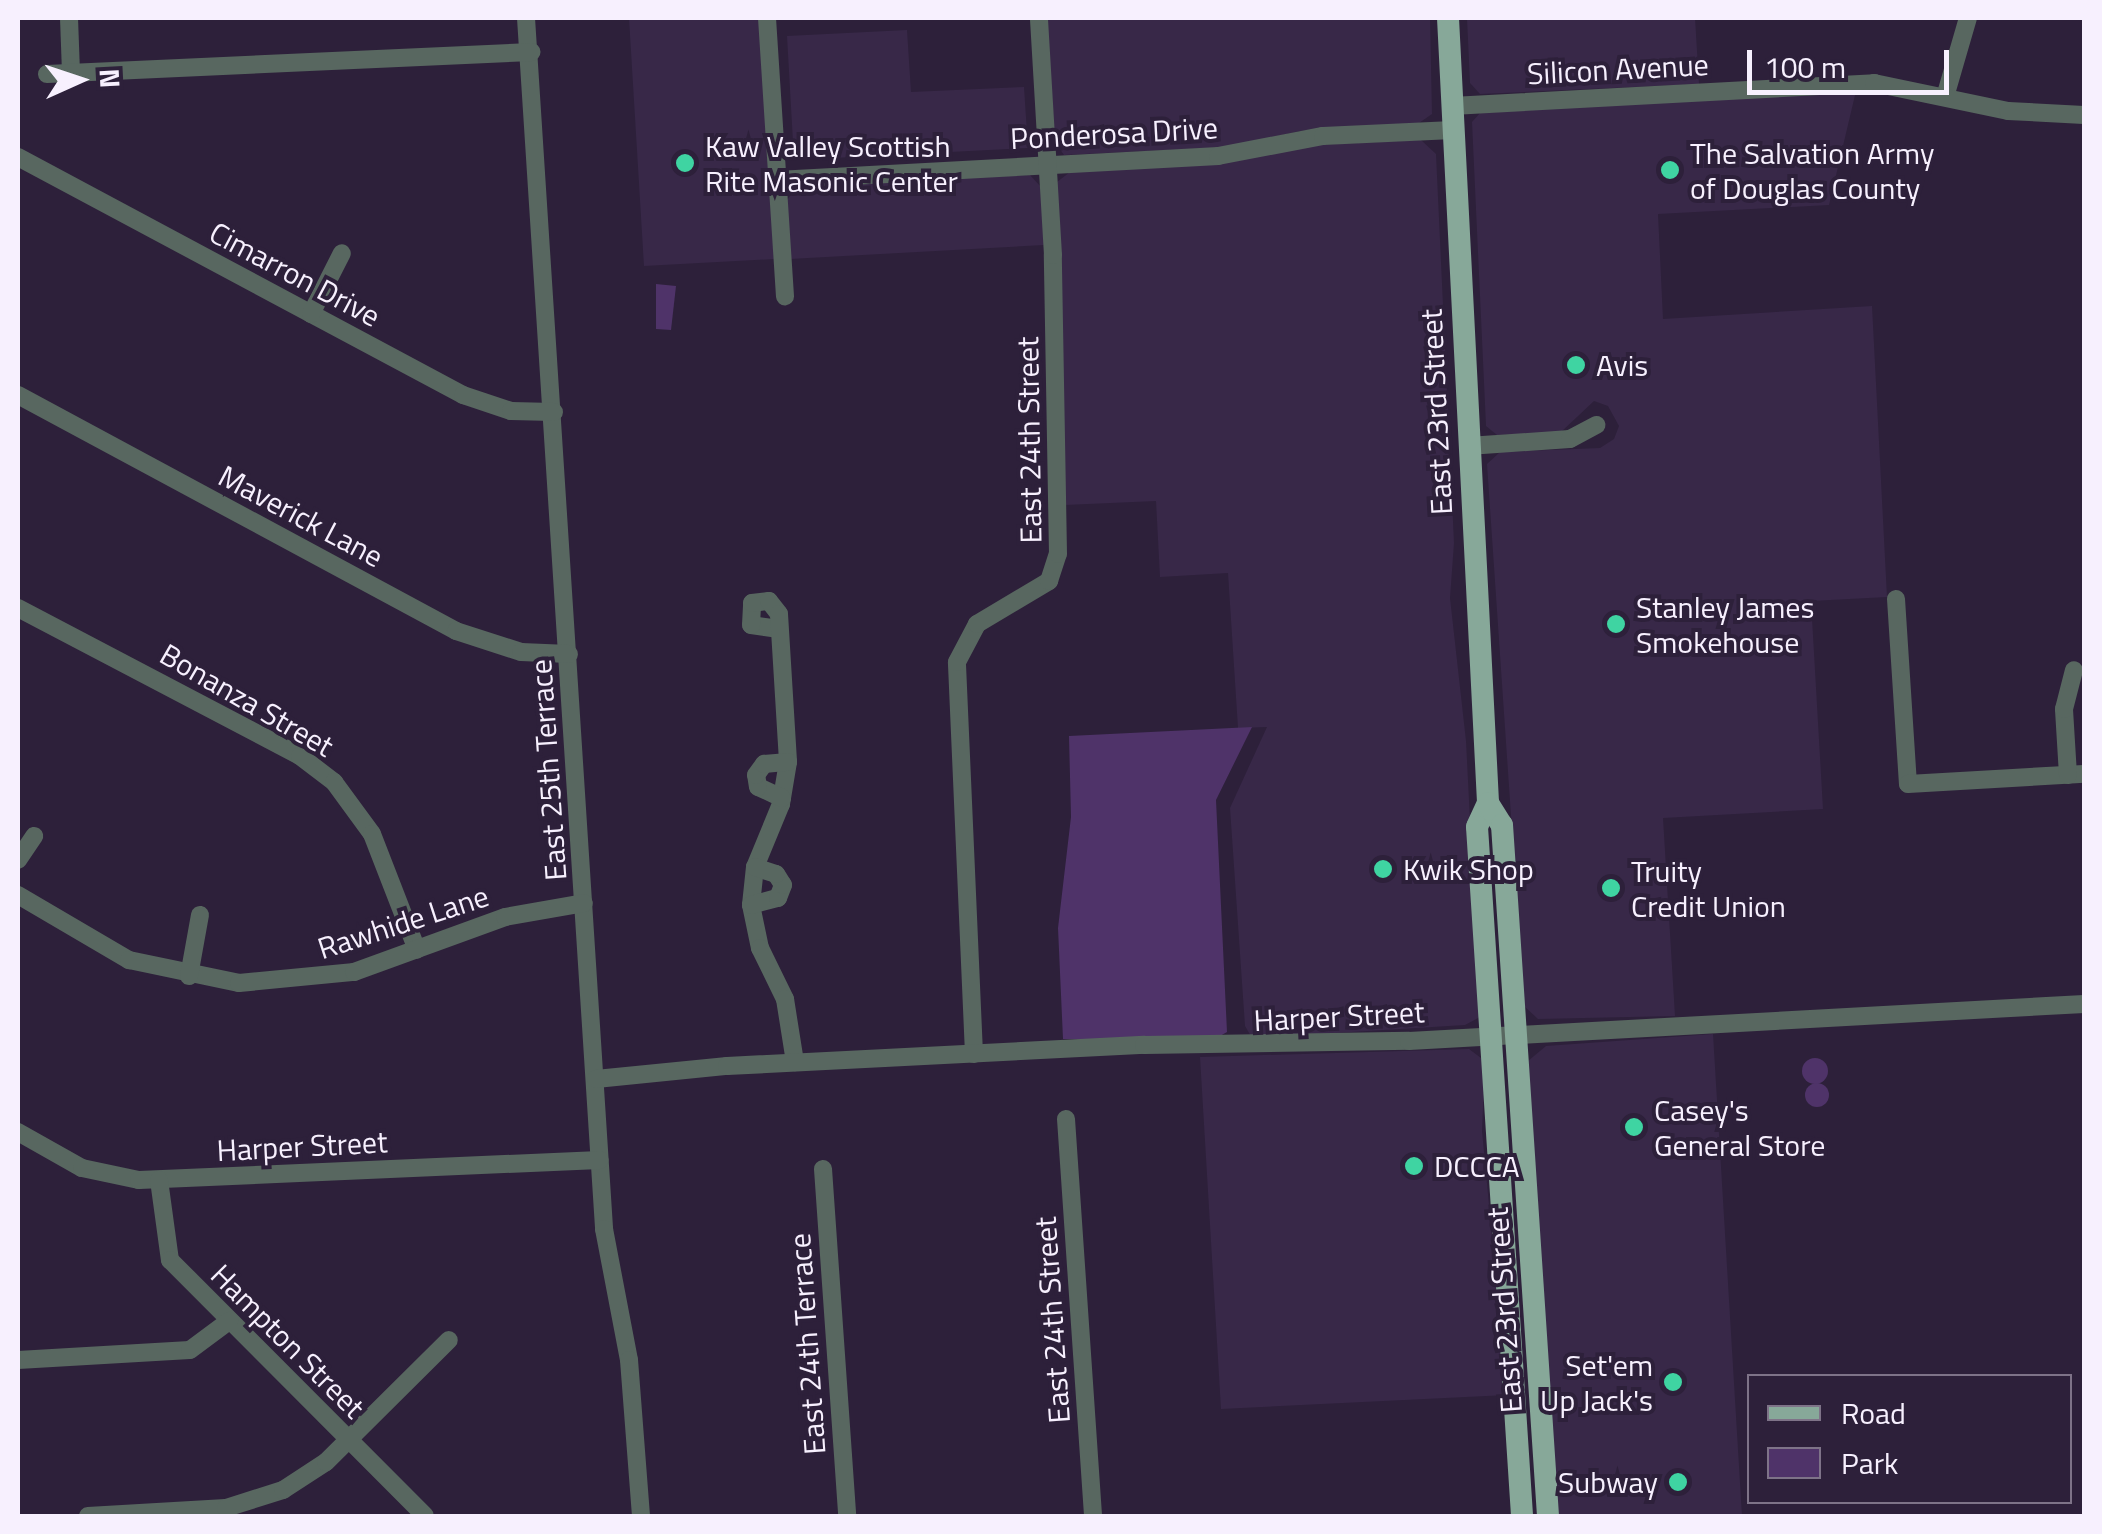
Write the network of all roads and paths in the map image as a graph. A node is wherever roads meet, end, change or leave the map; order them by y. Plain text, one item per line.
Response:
1 (69, 18) edge
2 (526, 18) edge
3 (767, 18) edge
4 (1039, 18) edge
5 (1448, 18) edge
6 (1968, 18) edge
7 (532, 52) junction
8 (71, 73) junction
9 (47, 74) dead end
10 (1945, 97) junction
11 (1452, 106) junction
12 (2084, 115) edge
13 (1453, 130) junction
14 (18, 157) edge
15 (1048, 165) junction
16 (778, 180) junction
17 (342, 252) dead end
18 (785, 296) dead end
19 (311, 314) junction
20 (18, 395) edge
21 (554, 412) junction
22 (1596, 425) dead end
23 (1468, 446) junction
24 (1896, 599) dead end
25 (18, 608) edge
26 (779, 630) dead end
27 (569, 654) junction
28 (2074, 670) dead end
29 (788, 762) junction
30 (2076, 775) edge
31 (782, 798) junction
32 (1488, 804) junction
33 (34, 836) dead end
34 (18, 860) edge
35 (755, 867) junction
36 (18, 895) edge
37 (584, 903) junction
38 (751, 905) junction
39 (200, 915) dead end
40 (417, 950) junction
41 (188, 976) junction
42 (2084, 1004) edge
43 (1516, 1035) junction
44 (1490, 1036) junction
45 (974, 1054) junction
46 (795, 1062) junction
47 (596, 1080) junction
48 (1066, 1119) dead end
49 (18, 1132) edge
50 (600, 1160) junction
51 (823, 1169) dead end
52 (160, 1180) junction
53 (229, 1321) junction
54 (449, 1340) dead end
55 (18, 1360) edge
56 (348, 1440) junction
57 (88, 1516) edge
58 (425, 1516) edge
59 (641, 1516) edge
60 (847, 1516) edge
61 (1093, 1516) edge
62 (1522, 1516) edge
63 (1548, 1516) edge

1 - 8 street
2 - 7 street, East 25th Terrace
3 - 16 street
4 - 15 street, East 24th Street
5 - 11 main road, East 23rd Street
6 - 10 street
7 - 8 street
7 - 21 street, East 25th Terrace
8 - 9 street
10 - 11 street, Silicon Avenue
10 - 12 street, Silicon Avenue
11 - 13 main road, East 23rd Street
13 - 15 street, Ponderosa Drive
13 - 23 main road, East 23rd Street
14 - 19 street, Cimarron Drive
15 - 16 street, Ponderosa Drive
15 - 45 street, East 24th Street
16 - 18 street
17 - 19 street
19 - 21 street, Cimarron Drive
20 - 27 street, Maverick Lane
21 - 27 street, East 25th Terrace
22 - 23 street
23 - 32 main road, East 23rd Street
24 - 30 street
25 - 40 street, Bonanza Street
26 - 29 street
27 - 37 street, East 25th Terrace
28 - 30 street
29 - 31 street
29 - 31 street
31 - 35 street
32 - 43 main road, East 23rd Street
32 - 44 main road, East 23rd Street
33 - 34 street
35 - 38 street
35 - 38 street
36 - 41 street, Rawhide Lane
37 - 40 street, Rawhide Lane
37 - 47 street, East 25th Terrace
38 - 46 street
39 - 41 street
40 - 41 street, Rawhide Lane
42 - 43 street, Harper Street
43 - 44 street, Harper Street
43 - 63 main road, East 23rd Street
44 - 45 street, Harper Street
44 - 62 main road, East 23rd Street
45 - 46 street, Harper Street
46 - 47 street, Harper Street
47 - 50 street, East 25th Terrace
48 - 61 street, East 24th Street
49 - 52 street, Harper Street
50 - 52 street, Harper Street
50 - 59 street, East 25th Terrace
51 - 60 street, East 24th Terrace
52 - 53 street, Hampton Street
53 - 55 street
53 - 56 street, Hampton Street
54 - 56 street
56 - 57 street
56 - 58 street, Hampton Street

